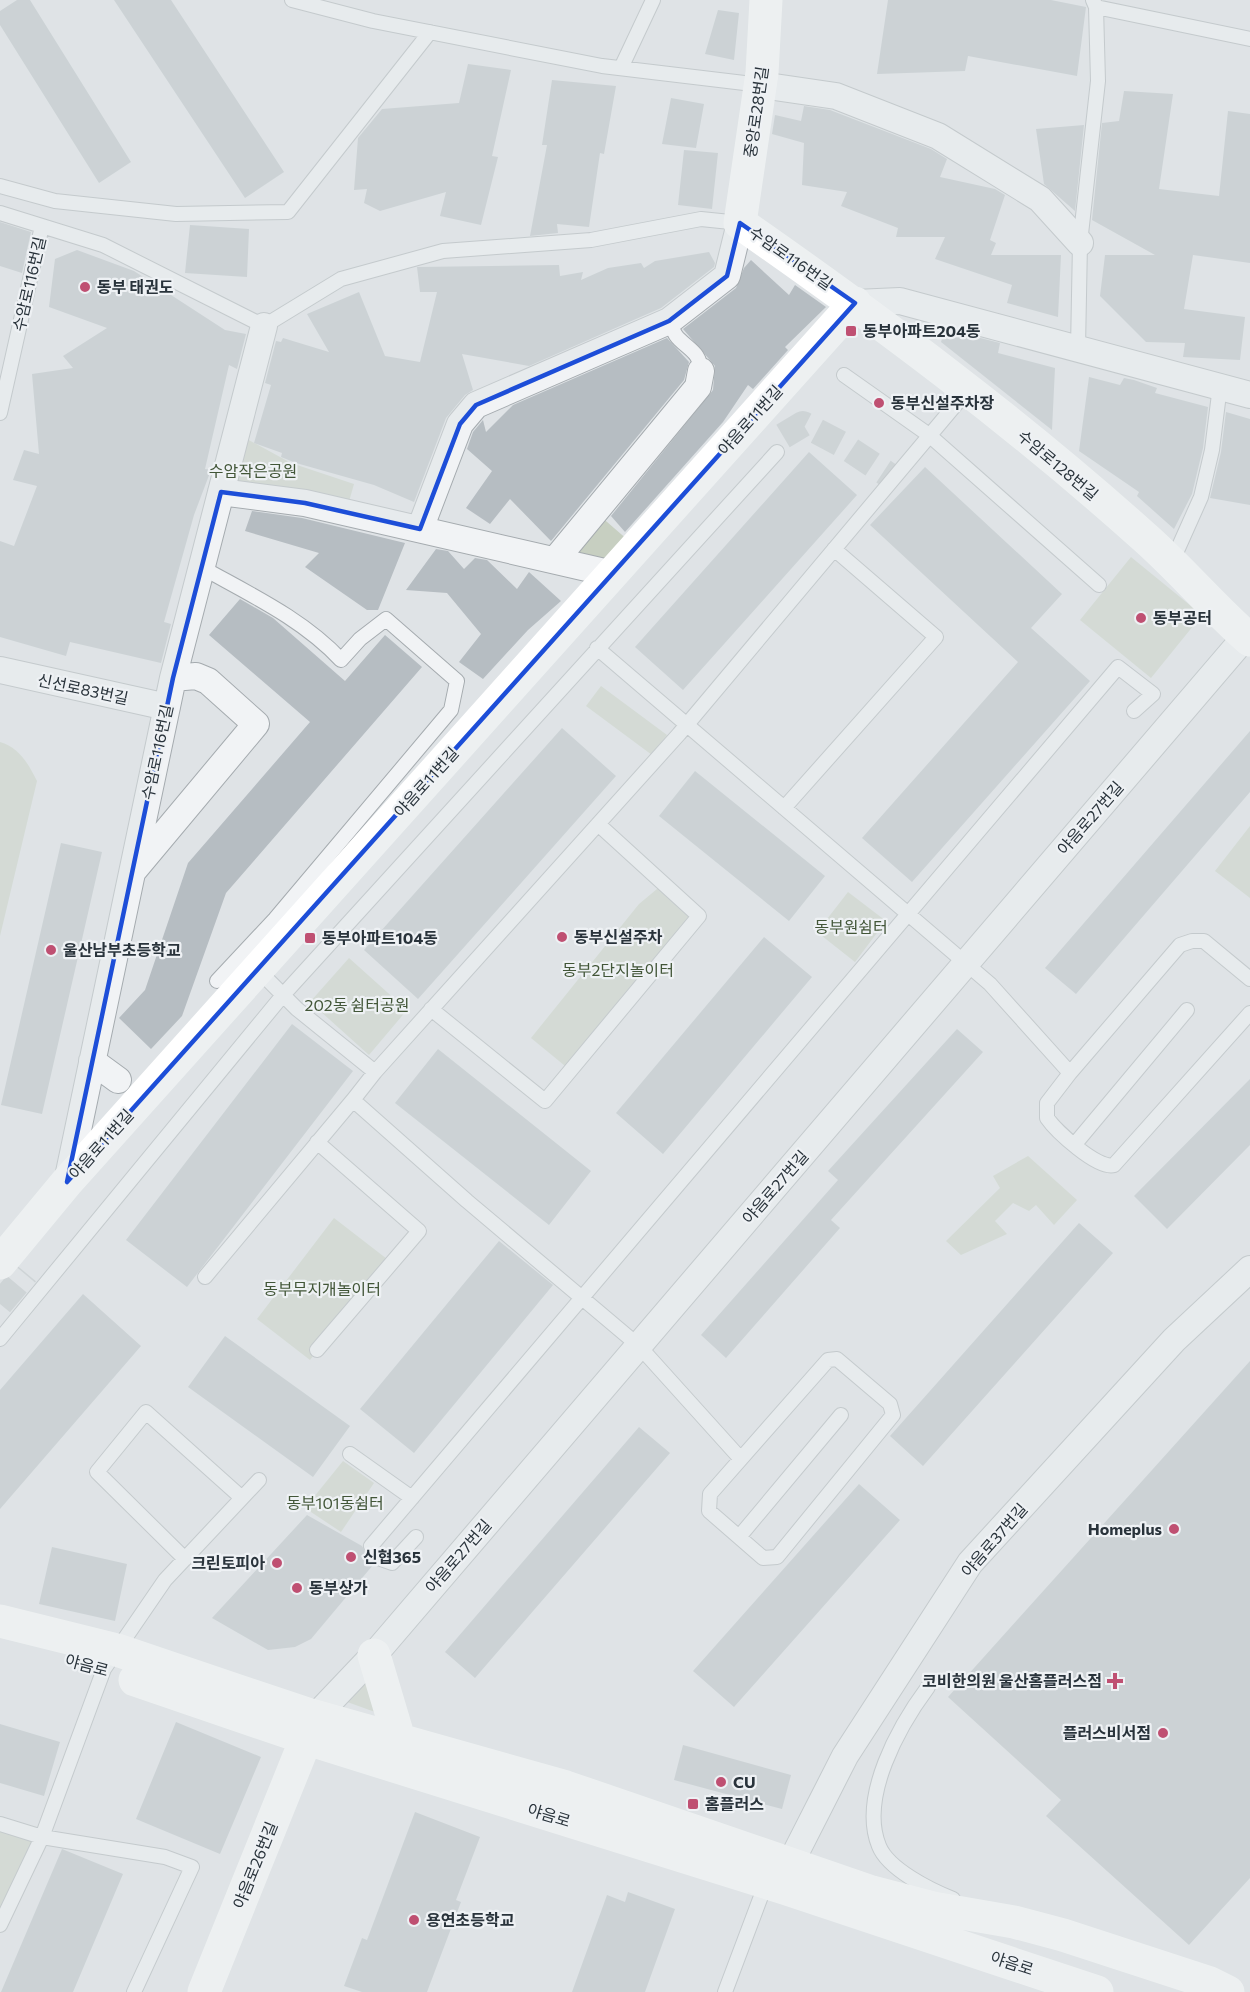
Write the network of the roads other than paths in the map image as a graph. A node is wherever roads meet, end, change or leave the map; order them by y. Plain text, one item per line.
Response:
1 (292, 0) edge
2 (653, 0) edge
3 (766, 0) edge
4 (1094, 4) edge
5 (430, 32) junction
6 (1250, 39) edge
7 (621, 68) junction
8 (761, 85) junction
9 (0, 186) edge
10 (0, 213) edge
11 (740, 223) junction
12 (42, 226) junction
13 (1080, 243) junction
14 (855, 303) junction
15 (669, 321) junction
16 (264, 326) junction
17 (1078, 348) junction
18 (701, 371) joint
19 (844, 375) dead end
20 (1220, 386) junction
21 (967, 391) junction
22 (1250, 394) edge
23 (0, 413) edge
24 (929, 435) junction
25 (777, 452) tunnel mouth
26 (221, 492) junction
27 (420, 529) junction
28 (834, 549) junction
29 (556, 560) junction
30 (1171, 563) junction
31 (201, 567) junction
32 (613, 574) junction
33 (1099, 585) dead end
34 (1248, 638) edge
35 (597, 648) junction
36 (0, 670) edge
37 (173, 678) junction
38 (167, 707) junction
39 (1134, 711) dead end
40 (687, 724) junction
41 (784, 808) junction
42 (144, 812) junction
43 (598, 824) junction
44 (167, 831) junction
45 (132, 873) junction
46 (908, 915) junction
47 (966, 964) junction
48 (258, 969) junction
49 (1250, 979) edge
50 (217, 981) dead end
51 (283, 995) junction
52 (431, 1009) junction
53 (1187, 1010) dead end
54 (1250, 1013) edge
55 (92, 1061) junction
56 (375, 1072) junction
57 (1070, 1072) junction
58 (118, 1080) dead end
59 (353, 1100) junction
60 (317, 1142) junction
61 (1074, 1144) junction
62 (67, 1182) junction
63 (0, 1263) tunnel mouth
64 (1250, 1269) edge
65 (205, 1277) dead end
66 (582, 1298) junction
67 (0, 1339) edge
68 (639, 1346) junction
69 (316, 1350) dead end
70 (841, 1415) dead end
71 (350, 1454) dead end
72 (739, 1457) junction
73 (259, 1480) dead end
74 (242, 1498) junction
75 (412, 1498) junction
76 (416, 1537) dead end
77 (739, 1537) junction
78 (185, 1559) junction
79 (0, 1621) edge
80 (0, 1644) edge
81 (374, 1655) junction
82 (110, 1659) junction
83 (928, 1688) dead end
84 (311, 1727) junction
85 (399, 1740) junction
86 (0, 1824) edge
87 (42, 1837) junction
88 (780, 1878) junction
89 (1014, 1922) junction
90 (0, 1925) edge
91 (134, 1992) edge
92 (204, 1992) edge
93 (725, 1992) edge
94 (1097, 1992) edge
95 (1228, 1992) edge

1 - 5 lane
2 - 7 lane
3 - 8 street, 중앙로28번길
4 - 6 lane
4 - 13 lane
5 - 7 lane
5 - 9 lane
7 - 8 lane
8 - 11 street, 중앙로28번길
8 - 13 street
10 - 12 lane, 수암로116번길
11 - 14 street, 수암로116번길
11 - 15 street
11 - 16 lane, 수암로116번길
12 - 16 lane, 수암로116번길
12 - 23 lane, 수암로116번길
13 - 17 lane
14 - 17 street
14 - 21 street, 수암로128번길
14 - 32 street, 야음로11번길
15 - 18 lane
15 - 27 street
16 - 26 street, 수암로116번길
17 - 20 street
18 - 29 street
19 - 24 lane
20 - 22 street
20 - 30 lane
21 - 24 lane
21 - 30 street, 수암로128번길
24 - 28 lane
24 - 33 lane
25 - 35 lane
26 - 27 street
26 - 31 street, 수암로116번길
27 - 29 street
28 - 40 lane
28 - 41 lane
29 - 32 street
30 - 34 street, 수암로128번길
31 - 37 street, 수암로116번길
31 - 50 lane
32 - 48 street, 야음로11번길
34 - 47 street, 야음로27번길
35 - 40 lane
35 - 51 lane
36 - 38 street, 신선로83번길
37 - 38 street, 수암로116번길
37 - 44 street
38 - 42 street, 수암로116번길
39 - 46 lane
40 - 41 lane
40 - 43 lane
41 - 46 lane
42 - 44 street
42 - 45 street, 수암로116번길
43 - 52 lane
43 - 52 lane
44 - 45 street
45 - 55 street, 수암로116번길
46 - 47 lane
46 - 66 lane
47 - 57 lane
47 - 68 street, 야음로27번길
48 - 51 lane
48 - 62 street, 야음로11번길
49 - 57 lane
51 - 56 lane
51 - 67 lane
52 - 56 lane
53 - 61 lane
54 - 61 lane
55 - 58 street
55 - 62 street, 수암로116번길
56 - 59 lane
57 - 61 lane
59 - 60 lane
59 - 66 lane
60 - 65 lane
60 - 69 lane
62 - 63 street, 야음로11번길
64 - 88 street, 야음로37번길
66 - 68 lane
66 - 75 lane
68 - 72 lane
68 - 81 street, 야음로27번길
70 - 77 lane
71 - 75 lane
72 - 77 lane
72 - 77 lane
73 - 74 lane
74 - 78 lane
74 - 78 lane
75 - 76 lane
78 - 82 lane
79 - 82 street, 야음로
80 - 82 street, 야음로
81 - 84 street, 야음로27번길
81 - 85 street
82 - 84 street, 야음로
82 - 87 lane
83 - 89 lane
84 - 85 street, 야음로
84 - 88 street, 야음로
84 - 92 street, 야음로26번길
85 - 88 street, 야음로
86 - 87 lane
87 - 90 lane
87 - 91 lane
88 - 89 street, 야음로
88 - 93 lane
88 - 94 street, 야음로
89 - 95 street, 야음로

